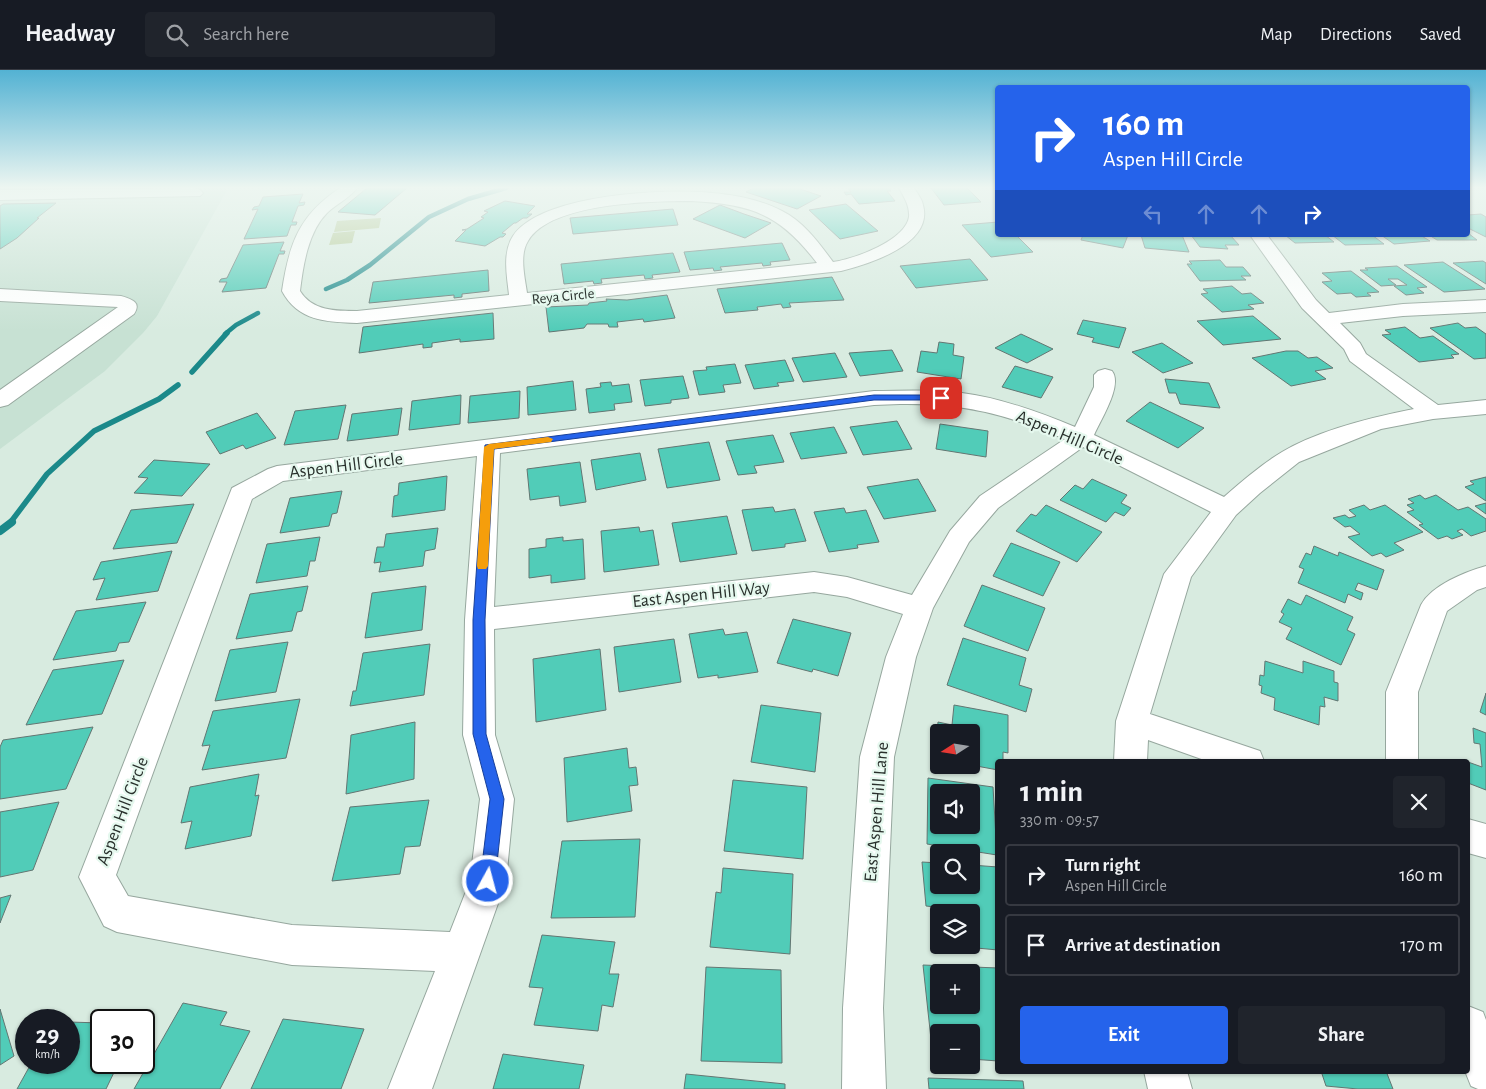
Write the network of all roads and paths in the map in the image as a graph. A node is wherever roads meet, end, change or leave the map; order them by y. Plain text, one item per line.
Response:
1 (307, 236) edge
2 (522, 236) edge
3 (803, 236) edge
4 (906, 236) edge
5 (1259, 237) edge
6 (829, 268) junction
7 (0, 295) edge
8 (519, 301) junction
9 (1486, 306) edge
10 (1324, 319) junction
11 (1105, 375) dead end
12 (0, 400) edge
13 (1486, 407) edge
14 (1445, 410) junction
15 (1082, 438) junction
16 (489, 447) junction
17 (1227, 509) junction
18 (1486, 576) edge
19 (919, 608) junction
20 (479, 620) junction
21 (1132, 721) junction
22 (1131, 759) edge
23 (1242, 759) edge
24 (1402, 759) edge
25 (1470, 837) edge
26 (1486, 842) edge
27 (461, 952) junction
28 (1470, 1032) edge
29 (1486, 1071) edge
30 (1166, 1074) edge
31 (410, 1089) edge
32 (864, 1089) edge
33 (1170, 1089) edge

1 - 8 street, Reya Circle
2 - 8 street
3 - 6 street
4 - 6 street, Reya Circle
5 - 10 street
6 - 8 street, Reya Circle
7 - 12 street
9 - 10 street
10 - 14 street
11 - 15 street
13 - 14 street
14 - 17 street
15 - 16 street, Aspen Hill Circle
15 - 17 street, Aspen Hill Circle
15 - 19 street, East Aspen Hill Lane
16 - 20 street
16 - 27 street, Aspen Hill Circle
17 - 21 street
18 - 24 street
19 - 20 street, East Aspen Hill Way
19 - 32 street, East Aspen Hill Lane
20 - 27 street
21 - 22 street
21 - 23 street
25 - 26 street
27 - 31 street
28 - 29 street
30 - 33 street

